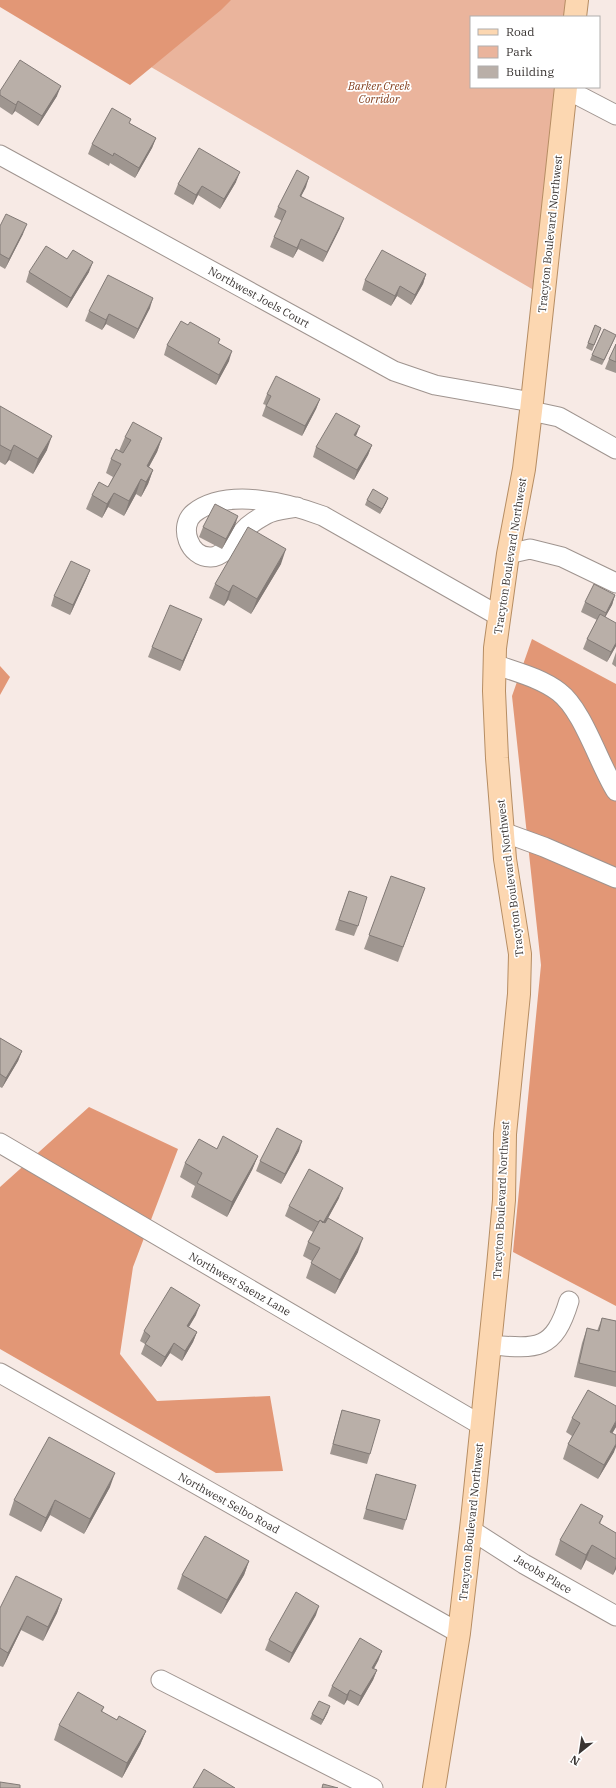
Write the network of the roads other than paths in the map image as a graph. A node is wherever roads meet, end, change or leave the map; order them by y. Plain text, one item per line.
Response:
1 (577, 0) edge
2 (575, 16) edge
3 (566, 88) edge
4 (616, 115) edge
5 (0, 155) edge
6 (532, 406) junction
7 (616, 448) edge
8 (297, 507) junction
9 (508, 554) junction
10 (616, 584) edge
11 (499, 616) junction
12 (494, 664) junction
13 (616, 791) edge
14 (503, 832) junction
15 (616, 878) edge
16 (0, 1143) edge
17 (569, 1301) dead end
18 (490, 1345) junction
19 (0, 1373) edge
20 (481, 1425) junction
21 (470, 1530) junction
22 (616, 1616) edge
23 (459, 1633) junction
24 (161, 1680) dead end
25 (374, 1788) edge
26 (434, 1788) edge

1 - 2 main road
3 - 4 street
3 - 6 main road, Tracyton Boulevard Northwest
5 - 6 street, Northwest Joels Court
6 - 7 street, Northwest Joels Court
6 - 9 main road, Tracyton Boulevard Northwest
8 - 8 street
8 - 11 street
9 - 10 street
9 - 11 main road, Tracyton Boulevard Northwest
11 - 12 main road, Tracyton Boulevard Northwest
12 - 13 street
12 - 14 main road, Tracyton Boulevard Northwest
14 - 15 street
14 - 18 main road, Tracyton Boulevard Northwest
16 - 20 street, Northwest Saenz Lane
17 - 18 street
18 - 20 main road, Tracyton Boulevard Northwest
19 - 23 street, Northwest Selbo Road
20 - 21 main road, Tracyton Boulevard Northwest
21 - 22 street, Jacobs Place
21 - 23 main road, Tracyton Boulevard Northwest
23 - 26 main road, Tracyton Boulevard Northwest
24 - 25 street

